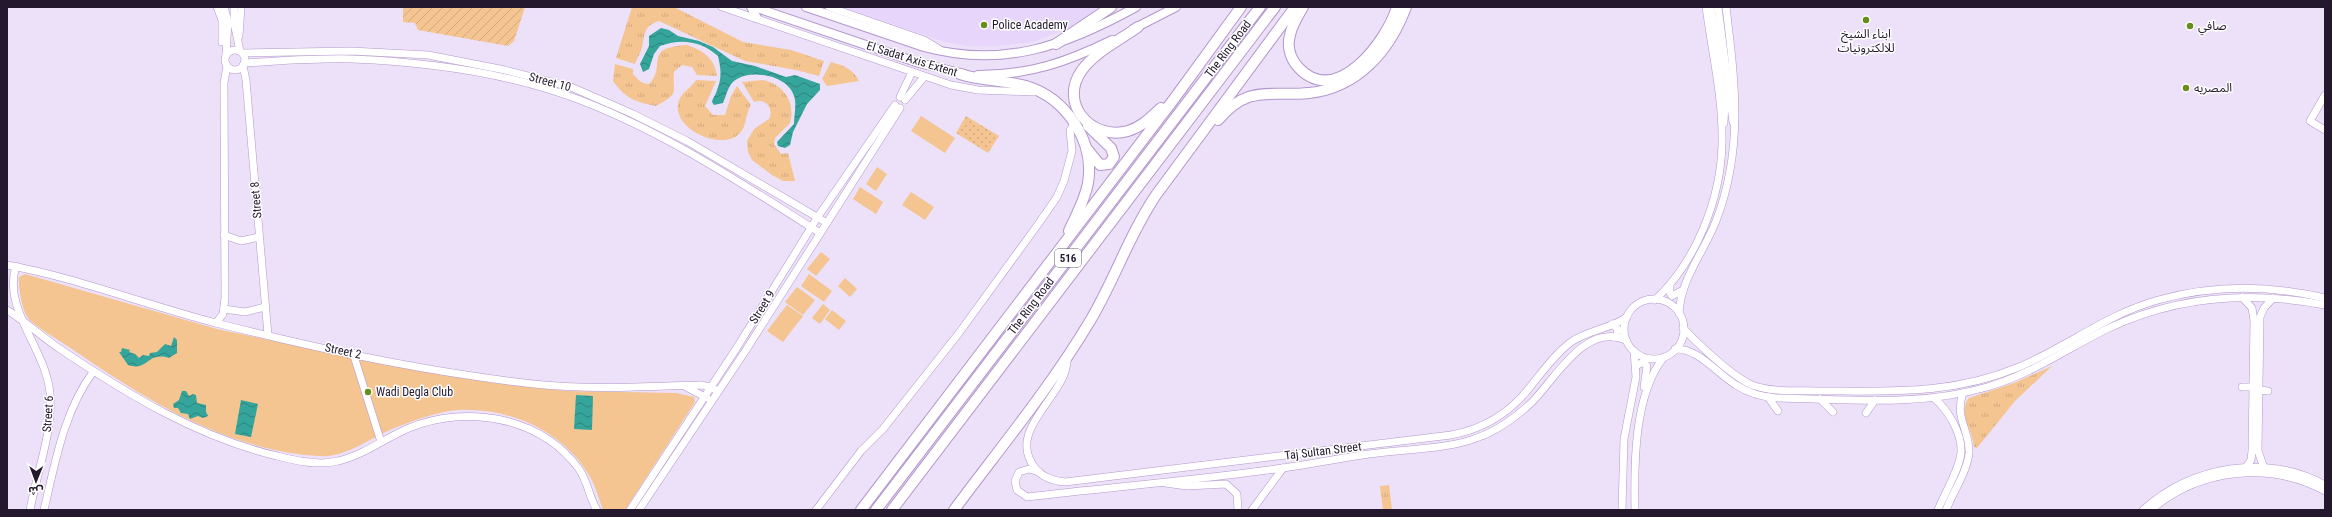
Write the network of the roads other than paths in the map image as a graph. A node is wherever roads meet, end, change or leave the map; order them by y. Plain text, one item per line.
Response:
1 (217, 7) edge
2 (224, 7) edge
3 (234, 7) edge
4 (241, 7) edge
5 (722, 7) edge
6 (752, 7) edge
7 (806, 7) edge
8 (828, 7) edge
9 (1111, 7) edge
10 (1176, 7) edge
11 (1241, 7) edge
12 (1260, 7) edge
13 (1275, 7) edge
14 (1295, 7) edge
15 (1303, 7) edge
16 (1400, 7) edge
17 (1706, 7) edge
18 (1711, 7) edge
19 (1718, 7) edge
20 (1726, 7) edge
21 (1134, 8) edge
22 (757, 18) junction
23 (1716, 19) junction
24 (1138, 27) junction
25 (239, 40) junction
26 (1056, 44) junction
27 (226, 52) junction
28 (241, 52) junction
29 (942, 52) junction
30 (243, 64) junction
31 (227, 66) junction
32 (912, 72) junction
33 (960, 74) junction
34 (924, 77) junction
35 (2325, 95) edge
36 (1047, 96) junction
37 (1174, 99) junction
38 (1080, 122) junction
39 (1736, 130) junction
40 (2325, 130) edge
41 (1722, 131) junction
42 (1086, 148) junction
43 (1188, 152) junction
44 (840, 184) junction
45 (848, 190) junction
46 (817, 218) junction
47 (826, 223) junction
48 (811, 227) junction
49 (820, 233) junction
50 (224, 235) junction
51 (259, 237) junction
52 (1061, 247) junction
53 (7, 265) edge
54 (16, 266) junction
55 (1670, 285) junction
56 (1683, 290) junction
57 (2215, 290) junction
58 (2242, 297) junction
59 (2216, 298) junction
60 (2273, 298) junction
61 (2325, 298) edge
62 (1655, 300) junction
63 (2325, 305) edge
64 (266, 307) junction
65 (224, 309) junction
66 (7, 310) edge
67 (1679, 313) junction
68 (1627, 316) junction
69 (22, 321) junction
70 (216, 323) junction
71 (1612, 324) junction
72 (1683, 328) junction
73 (268, 335) junction
74 (1614, 337) junction
75 (1626, 340) junction
76 (738, 345) junction
77 (2257, 345) junction
78 (1675, 349) junction
79 (746, 350) junction
80 (1634, 351) junction
81 (353, 353) junction
82 (2048, 353) junction
83 (1712, 355) junction
84 (1067, 356) junction
85 (1664, 357) junction
86 (2052, 360) junction
87 (1706, 363) junction
88 (1636, 366) junction
89 (93, 372) junction
90 (686, 387) junction
91 (710, 387) junction
92 (2242, 387) dead end
93 (2256, 389) junction
94 (718, 391) junction
95 (2268, 391) dead end
96 (1963, 393) junction
97 (1788, 394) junction
98 (704, 396) junction
99 (1768, 397) junction
100 (1934, 398) junction
101 (1644, 399) junction
102 (1820, 399) junction
103 (1875, 400) junction
104 (712, 401) junction
105 (2256, 409) junction
106 (1778, 411) dead end
107 (1833, 412) dead end
108 (694, 413) junction
109 (1866, 413) dead end
110 (700, 418) junction
111 (380, 442) junction
112 (868, 445) junction
113 (574, 462) junction
114 (2246, 467) junction
115 (1283, 468) junction
116 (2264, 468) junction
117 (1039, 472) junction
118 (2296, 476) junction
119 (1956, 478) junction
120 (1161, 482) junction
121 (2325, 485) edge
122 (2325, 490) edge
123 (30, 510) edge
124 (44, 510) edge
125 (590, 510) edge
126 (597, 510) edge
127 (630, 510) edge
128 (639, 510) edge
129 (816, 510) edge
130 (821, 510) edge
131 (861, 510) edge
132 (876, 510) edge
133 (892, 510) edge
134 (954, 510) edge
135 (1238, 510) edge
136 (1252, 510) edge
137 (1622, 510) edge
138 (1635, 510) edge
139 (1938, 510) edge
140 (1946, 510) edge
141 (2143, 510) edge
142 (2151, 510) edge

1 - 27 street
2 - 27 street
3 - 25 street
4 - 25 street
5 - 22 street
6 - 22 main road
6 - 33 main road, El Sadat Axis Extent
7 - 29 main road, El Sadat Axis Extent
8 - 29 street
9 - 26 highway
10 - 24 main road, El Sadat Axis Extent
11 - 37 highway, The Ring Road / 516
12 - 132 highway, The Ring Road / 516
13 - 133 highway, The Ring Road / 516
14 - 43 highway
15 - 16 highway
16 - 43 highway
17 - 41 street
18 - 23 street
19 - 23 street
20 - 39 street
21 - 26 main road, El Sadat Axis Extent
22 - 32 street
23 - 39 street
23 - 41 street
24 - 33 main road, El Sadat Axis Extent
24 - 38 highway, 516
25 - 28 street
26 - 29 main road, El Sadat Axis Extent
27 - 28 street
27 - 31 street
28 - 30 street
28 - 46 street, Street 10
30 - 31 street
30 - 48 street, Street 10
30 - 51 street, Street 8
31 - 50 street
32 - 34 street
32 - 34 street
33 - 36 highway, 516
34 - 36 street
35 - 40 street
36 - 38 highway, 516
37 - 38 highway, 516
37 - 52 highway, The Ring Road / 516
38 - 42 highway, 516
38 - 42 highway
38 - 112 street
39 - 56 street
41 - 55 street
42 - 52 highway, 516
43 - 84 highway
44 - 45 street
44 - 45 street, Street 9
44 - 46 street, Street 9
45 - 47 street, Street 9
46 - 47 street, Street 10
46 - 48 street, Street 9
47 - 49 street, Street 9
48 - 49 street, Street 10
48 - 76 street, Street 9
49 - 79 street, Street 9
50 - 51 street
50 - 65 street
51 - 64 street, Street 8
52 - 131 highway, The Ring Road / 516
53 - 54 street, Street 2
54 - 69 street
54 - 70 street, Street 2
55 - 56 street
55 - 62 street
56 - 67 street
57 - 59 street
57 - 61 street
57 - 82 street
58 - 59 street
58 - 60 street
58 - 77 street
59 - 86 street
60 - 63 street
60 - 77 street
62 - 67 street
62 - 68 street
64 - 65 street
64 - 73 street, Street 8
65 - 70 street
66 - 69 street
67 - 72 street
68 - 71 street, Taj Sultan Street
68 - 75 street
69 - 89 street
69 - 123 street, Street 6
70 - 73 street, Street 2
71 - 74 street
71 - 117 street, Taj Sultan Street
72 - 78 street
72 - 83 street
73 - 81 street, Street 2
74 - 75 street, Taj Sultan Street
74 - 115 street, Taj Sultan Street
75 - 80 street
76 - 79 street
76 - 91 street, Street 9
77 - 93 street
78 - 85 street
78 - 87 street
79 - 94 street, Street 9
80 - 85 street
80 - 88 street
81 - 90 street, Street 2
81 - 111 street
82 - 86 street
82 - 97 street
83 - 87 street
83 - 97 street
84 - 117 street
84 - 134 highway
85 - 101 street
86 - 96 street
87 - 99 street
88 - 101 street
88 - 137 street
89 - 111 street
89 - 124 street, Street 6
90 - 91 street, Street 2
90 - 98 street, Street 2
91 - 94 street, Street 2
91 - 98 street, Street 9
92 - 93 street
93 - 95 street
93 - 105 street
94 - 104 street, Street 9
96 - 100 street
96 - 119 street
97 - 99 street
97 - 102 street
98 - 104 street, Street 2
98 - 108 street, Street 9
99 - 106 street
100 - 103 street
100 - 119 street
101 - 138 street
102 - 103 street
102 - 107 street
103 - 109 street
104 - 110 street, Street 9
105 - 114 street
105 - 116 street
108 - 110 street
108 - 127 street, Street 9
110 - 128 street, Street 9
111 - 113 street
112 - 129 street
112 - 130 street
113 - 125 street
113 - 126 street
114 - 116 street
114 - 141 street
115 - 120 street, Taj Sultan Street
115 - 136 street
116 - 118 street
117 - 120 street, Taj Sultan Street
118 - 121 street
118 - 122 street
118 - 142 street
119 - 139 street
119 - 140 street
120 - 135 street

